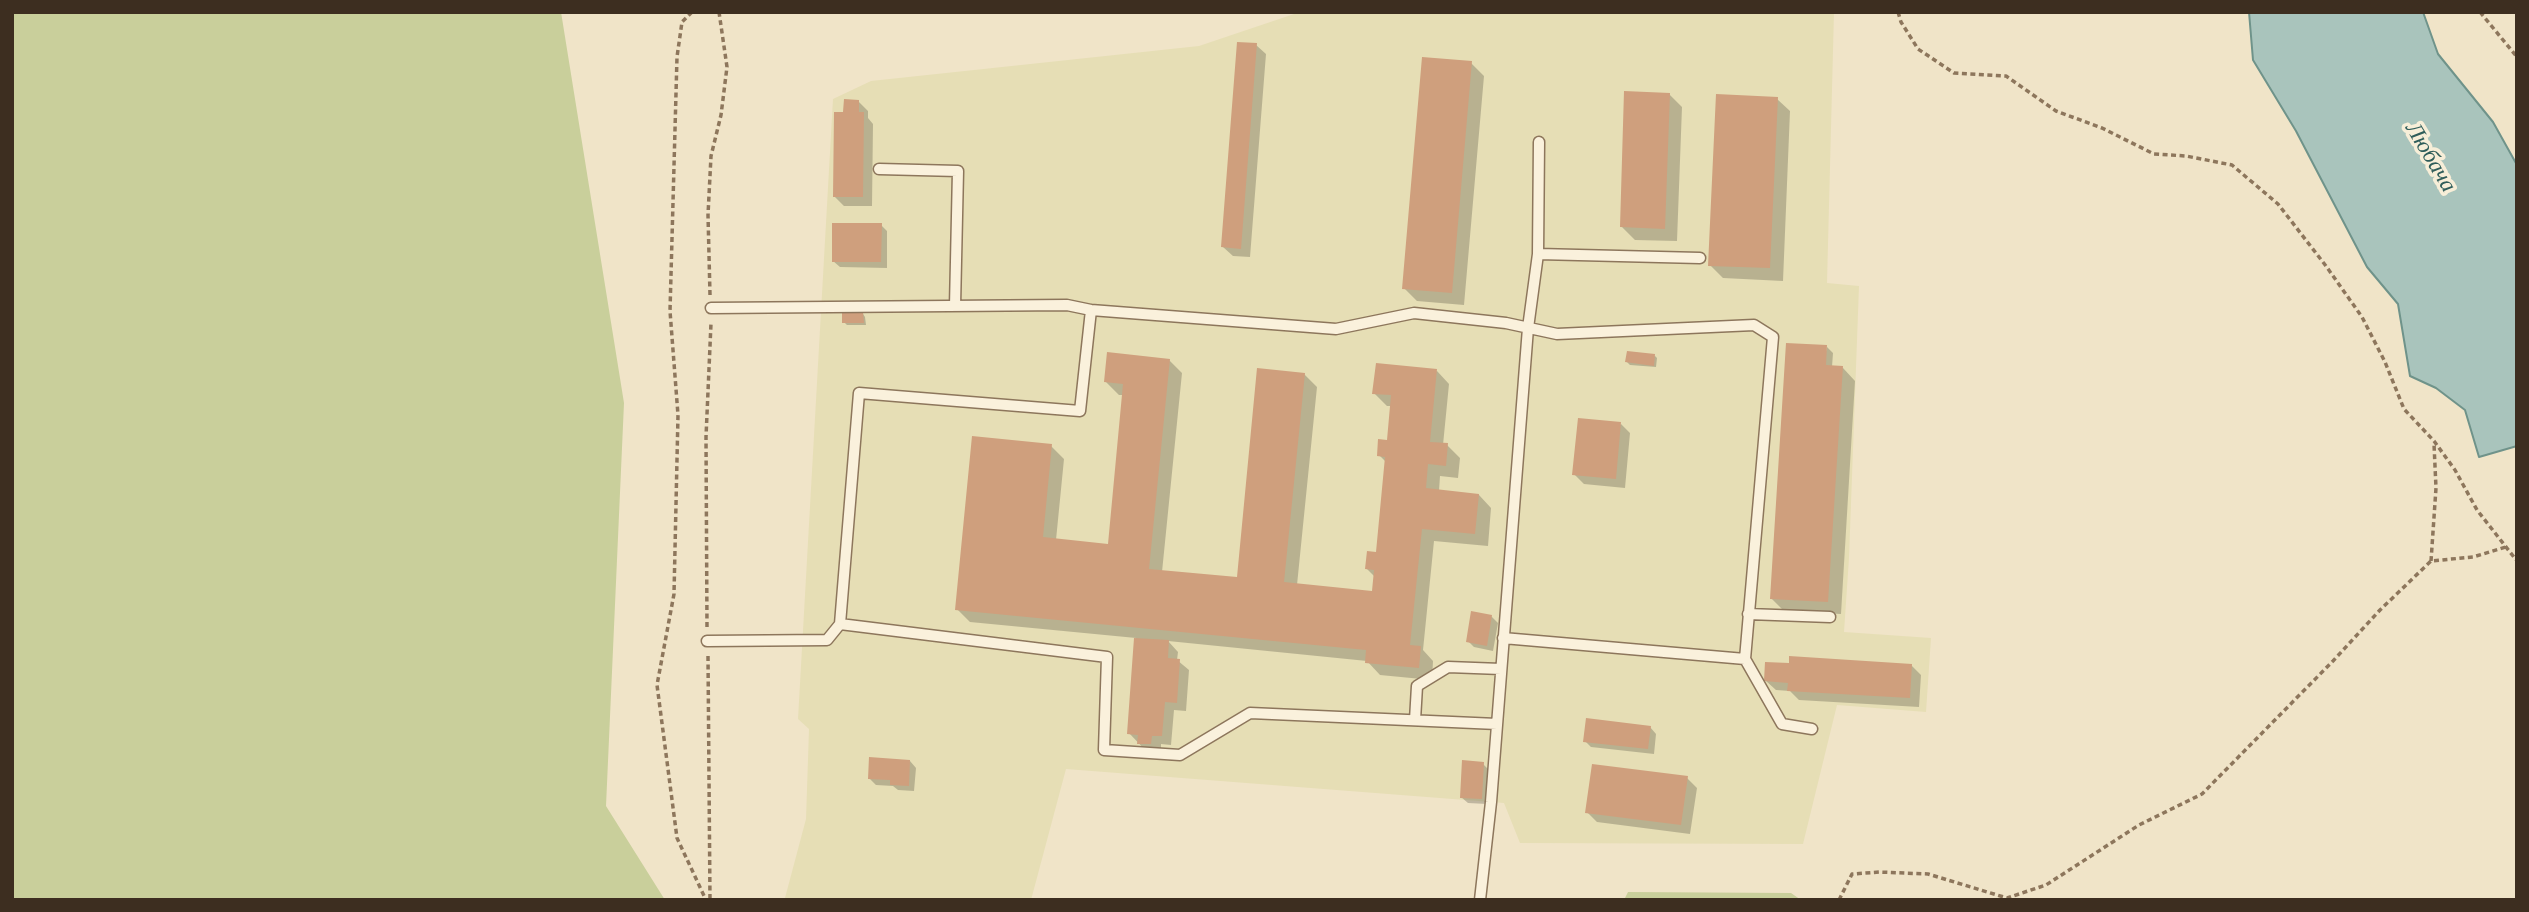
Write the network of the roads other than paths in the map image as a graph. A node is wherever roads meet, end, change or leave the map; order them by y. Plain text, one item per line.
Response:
1 (1539, 142) dead end
2 (879, 169) dead end
3 (1538, 254) junction
4 (1700, 257) dead end
5 (955, 306) junction
6 (711, 308) road end
7 (1091, 310) junction
8 (1528, 328) junction
9 (1748, 614) junction
10 (1830, 618) dead end
11 (840, 624) junction
12 (1503, 638) junction
13 (707, 640) road end
14 (1745, 659) junction
15 (1501, 669) junction
16 (1415, 720) junction
17 (1497, 723) junction
18 (1812, 729) dead end
19 (1480, 900) edge

1 - 3 lane
2 - 5 lane
3 - 4 lane
3 - 8 lane
5 - 6 lane
5 - 7 lane
7 - 8 lane
7 - 11 lane
8 - 9 lane
8 - 12 lane
9 - 10 lane
9 - 14 lane
11 - 13 lane
11 - 16 lane
12 - 14 lane
12 - 15 lane
14 - 18 lane
15 - 16 lane
15 - 17 lane
16 - 17 lane
17 - 19 lane

